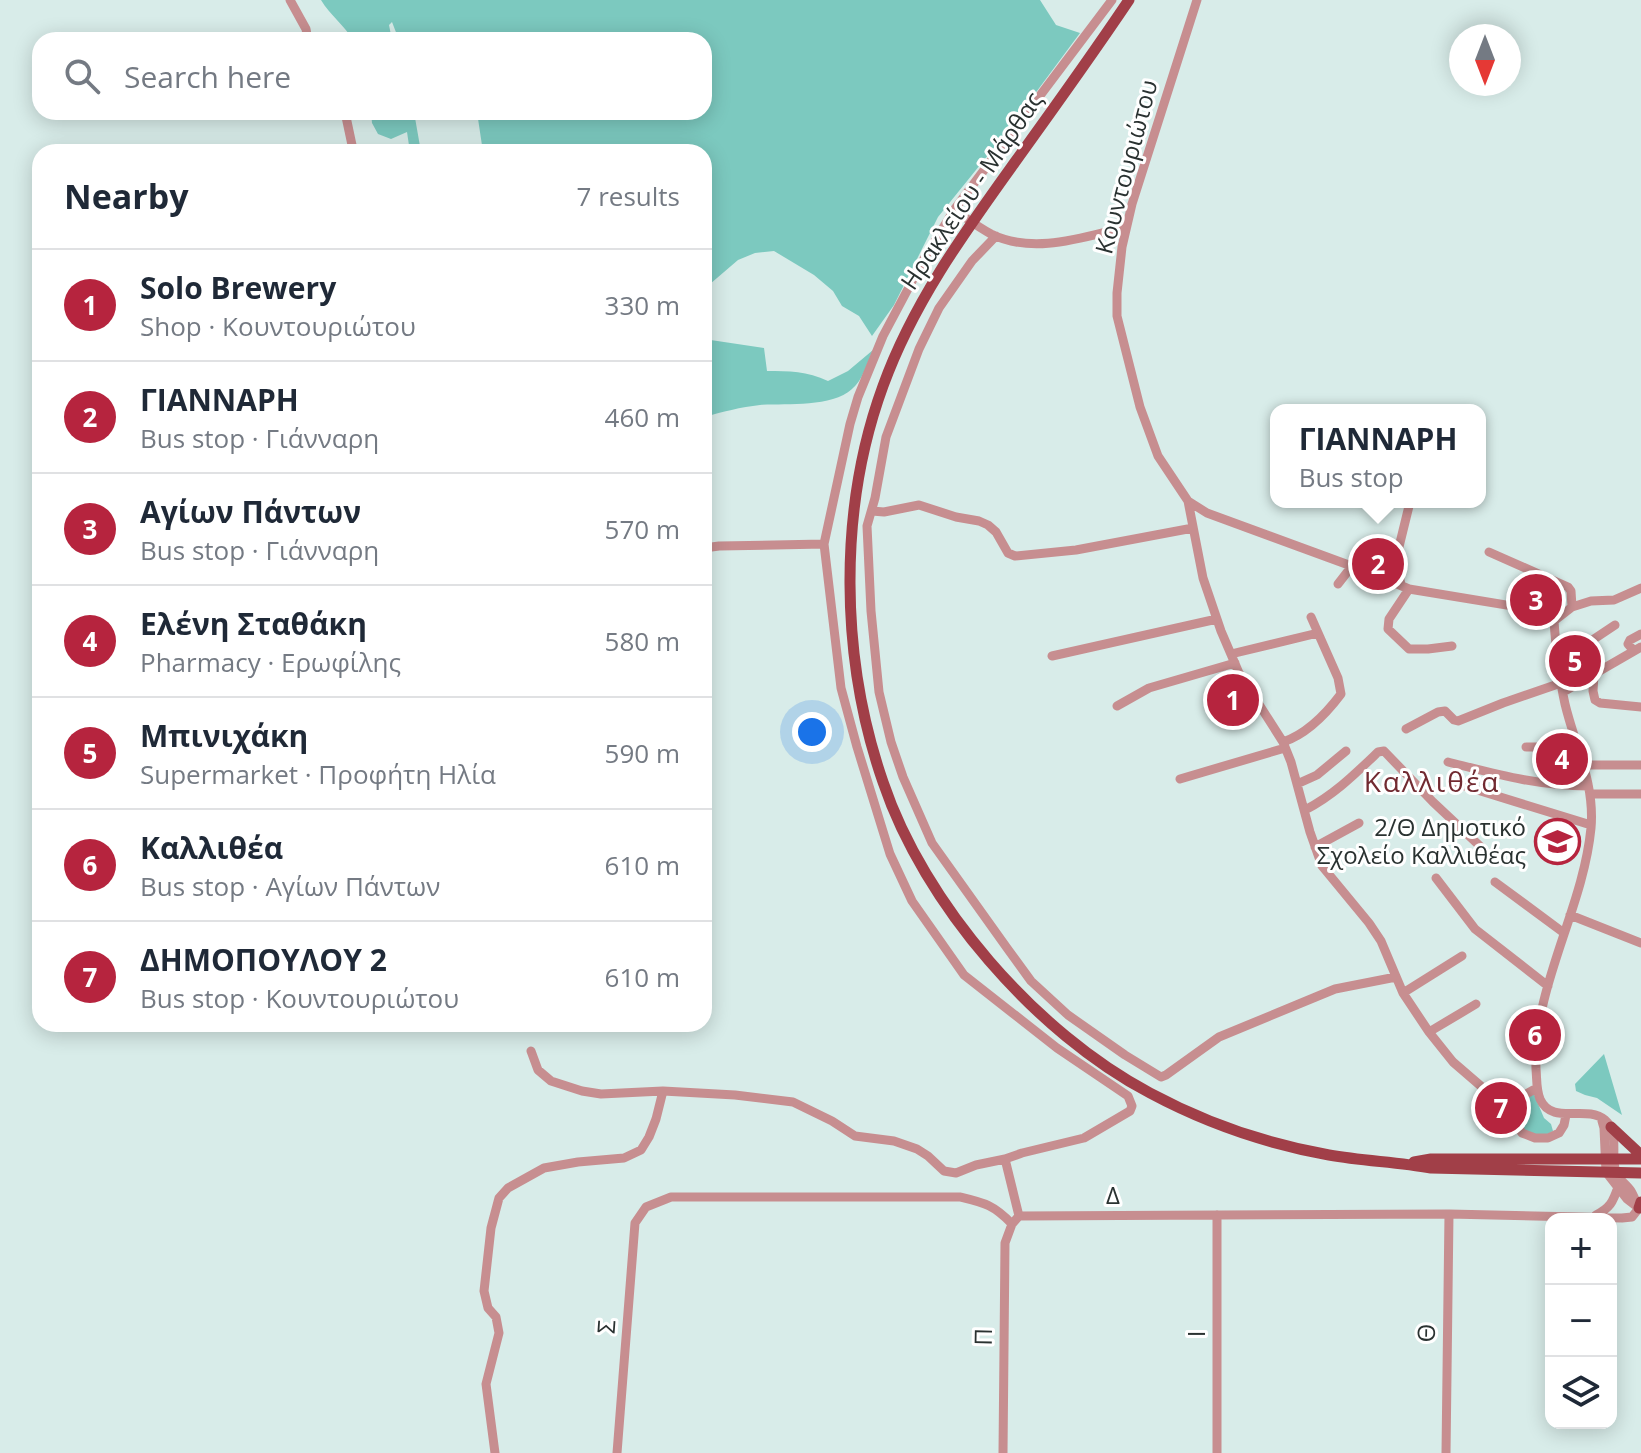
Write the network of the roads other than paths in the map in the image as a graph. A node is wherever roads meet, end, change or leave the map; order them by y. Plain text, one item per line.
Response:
1 (290, 0) edge
2 (1112, 0) edge
3 (1129, 0) edge
4 (1197, 0) edge
5 (307, 32) edge
6 (347, 120) edge
7 (352, 144) edge
8 (954, 210) junction
9 (1126, 227) junction
10 (996, 236) junction
11 (1188, 501) junction
12 (1409, 508) edge
13 (872, 511) junction
14 (1193, 528) junction
15 (824, 544) junction
16 (712, 547) edge
17 (1489, 552) dead end
18 (1352, 566) junction
19 (1338, 584) dead end
20 (1405, 587) junction
21 (1640, 588) edge
22 (1572, 607) junction
23 (1311, 617) dead end
24 (1217, 619) junction
25 (1554, 621) junction
26 (1615, 625) dead end
27 (1318, 633) junction
28 (1641, 634) edge
29 (1452, 646) dead end
30 (1638, 649) edge
31 (1052, 656) dead end
32 (1233, 658) junction
33 (1558, 663) junction
34 (1594, 675) junction
35 (1562, 688) junction
36 (1117, 706) dead end
37 (1641, 707) edge
38 (1406, 729) dead end
39 (1284, 745) junction
40 (1526, 747) dead end
41 (1579, 747) junction
42 (1346, 751) dead end
43 (1448, 762) dead end
44 (1584, 765) junction
45 (1641, 765) edge
46 (1180, 779) dead end
47 (1297, 784) junction
48 (1458, 784) dead end
49 (1589, 790) junction
50 (1641, 794) edge
51 (1305, 810) junction
52 (1359, 823) dead end
53 (1591, 825) junction
54 (1315, 847) junction
55 (1482, 848) dead end
56 (1436, 878) dead end
57 (1495, 882) dead end
58 (1570, 915) junction
59 (1564, 933) junction
60 (1641, 943) edge
61 (1462, 956) dead end
62 (1396, 977) junction
63 (1548, 986) junction
64 (1403, 993) junction
65 (1476, 1004) dead end
66 (1429, 1032) junction
67 (531, 1051) dead end
68 (1537, 1088) junction
69 (663, 1091) junction
70 (1504, 1106) junction
71 (1566, 1115) junction
72 (1601, 1117) junction
73 (1611, 1127) junction
74 (1641, 1157) edge
75 (1005, 1159) junction
76 (1610, 1159) junction
77 (1405, 1163) junction
78 (1611, 1172) junction
79 (1641, 1173) edge
80 (1618, 1187) junction
81 (1640, 1207) edge
82 (1599, 1213) edge
83 (1449, 1214) junction
84 (1217, 1215) junction
85 (1545, 1215) edge
86 (1617, 1218) edge
87 (1015, 1220) junction
88 (495, 1453) edge
89 (617, 1453) edge
90 (1003, 1453) edge
91 (1217, 1453) edge
92 (1446, 1453) edge

1 - 5 street
2 - 8 street
3 - 77 main road, Ηρακλείου - Μάρθας
4 - 9 street, Κουντουριώτου
6 - 7 street
8 - 10 street
8 - 15 street
9 - 10 street
9 - 11 street, Κουντουριώτου
10 - 13 street
11 - 14 street, Κουντουριώτου
11 - 18 street
12 - 20 street
13 - 14 street
13 - 62 street
14 - 24 street, Κουντουριώτου
15 - 16 street
15 - 75 street
17 - 22 street
18 - 19 street
18 - 20 street
20 - 25 street
20 - 29 street
21 - 22 street
22 - 25 street
23 - 27 street
24 - 31 street
24 - 32 street, Κουντουριώτου
25 - 33 street
26 - 33 street
27 - 32 street
27 - 39 street
28 - 30 street
30 - 34 street
32 - 36 street
32 - 39 street, Κουντουριώτου
33 - 35 street
34 - 35 street
34 - 37 street
35 - 38 street
35 - 41 street
39 - 46 street
39 - 47 street, Κουντουριώτου
40 - 41 street
41 - 44 street
42 - 47 street
43 - 49 street
44 - 45 street
44 - 49 street
47 - 51 street, Κουντουριώτου
48 - 53 street
49 - 50 street
49 - 53 street
51 - 54 street, Κουντουριώτου
51 - 55 street
52 - 54 street
53 - 58 street
54 - 62 street, Κουντουριώτου
56 - 63 street
57 - 59 street
58 - 59 street
58 - 60 street
59 - 63 street
61 - 64 street
62 - 64 street, Κουντουριώτου
63 - 68 street
64 - 66 street, Κουντουριώτου
65 - 66 street
66 - 70 street, Κουντουριώτου
67 - 69 street
68 - 70 street
68 - 71 street
69 - 75 street
69 - 88 street
70 - 71 street, Κουντουριώτου
71 - 72 street
72 - 73 street
72 - 76 street
73 - 74 main road
73 - 76 street
74 - 76 main road, Ηρακλείου - Μάρθας
75 - 87 street
76 - 77 main road, Ηρακλείου - Μάρθας
76 - 78 street
77 - 78 main road, Ηρακλείου - Μάρθας
78 - 79 main road, Ηρακλείου - Μάρθας
78 - 80 street
78 - 81 street
80 - 81 street
80 - 82 street
81 - 86 street, Δ
83 - 84 street, Δ
83 - 85 street, Δ
83 - 92 street, Θ
84 - 87 street, Δ
84 - 91 street, Ι
87 - 89 street, Σ
87 - 90 street, Π

